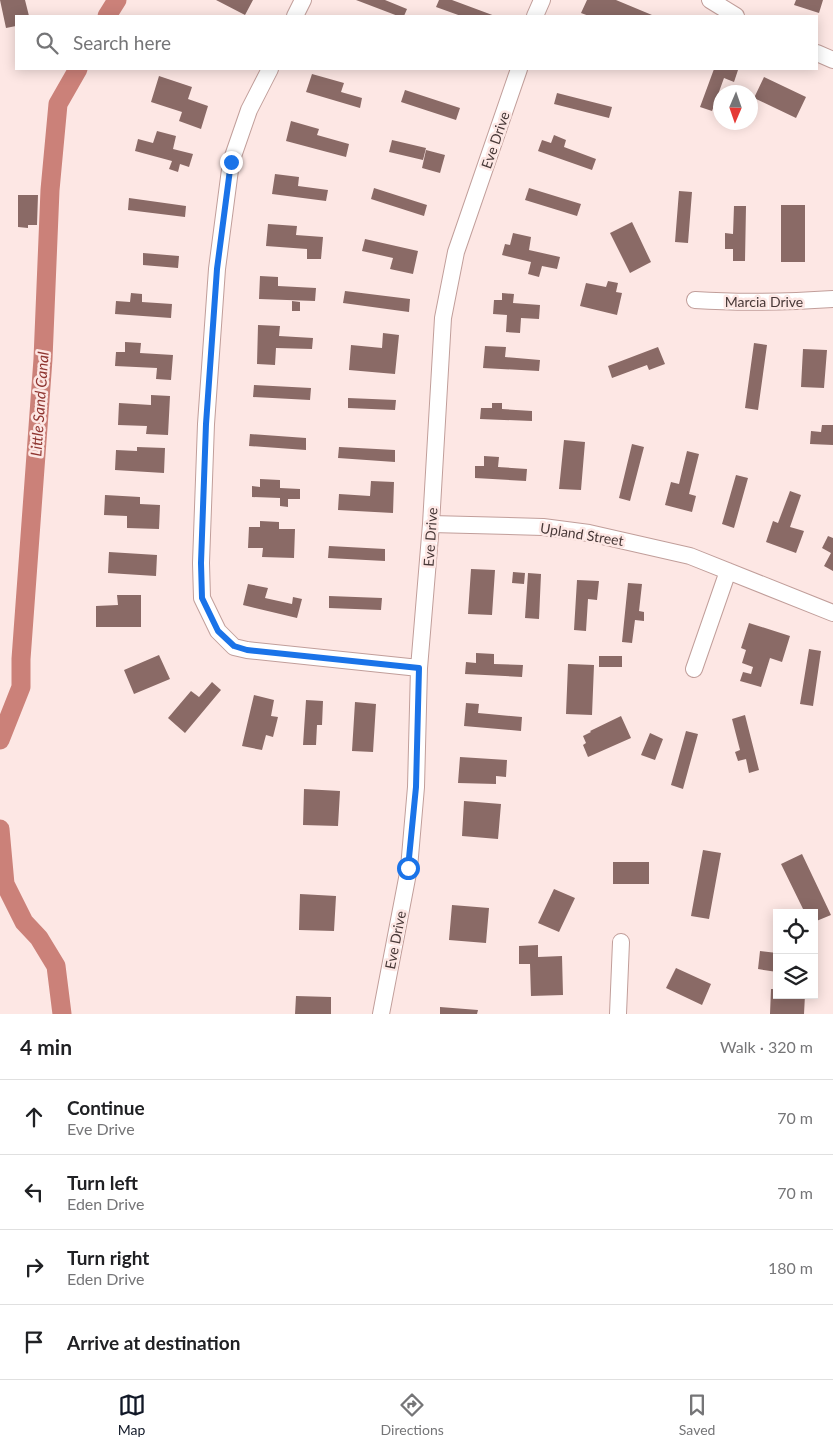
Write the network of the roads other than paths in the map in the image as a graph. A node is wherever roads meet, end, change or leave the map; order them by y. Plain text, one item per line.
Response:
1 (303, 0) edge
2 (542, 0) edge
3 (710, 0) edge
4 (296, 15) edge
5 (536, 15) edge
6 (734, 15) edge
7 (818, 53) edge
8 (833, 60) edge
9 (269, 70) edge
10 (519, 70) edge
11 (833, 299) edge
12 (695, 300) dead end
13 (431, 524) junction
14 (728, 571) junction
15 (833, 613) edge
16 (419, 668) junction
17 (694, 669) dead end
18 (621, 942) dead end
19 (381, 1014) edge
20 (618, 1014) edge

1 - 4 street
2 - 5 street
3 - 6 street
7 - 8 street
9 - 16 street
10 - 13 street, Eve Drive
11 - 12 street, Marcia Drive
13 - 14 street, Upland Street
13 - 16 street, Eve Drive
14 - 15 street, Upland Street
14 - 17 street
16 - 19 street, Eve Drive
18 - 20 street

